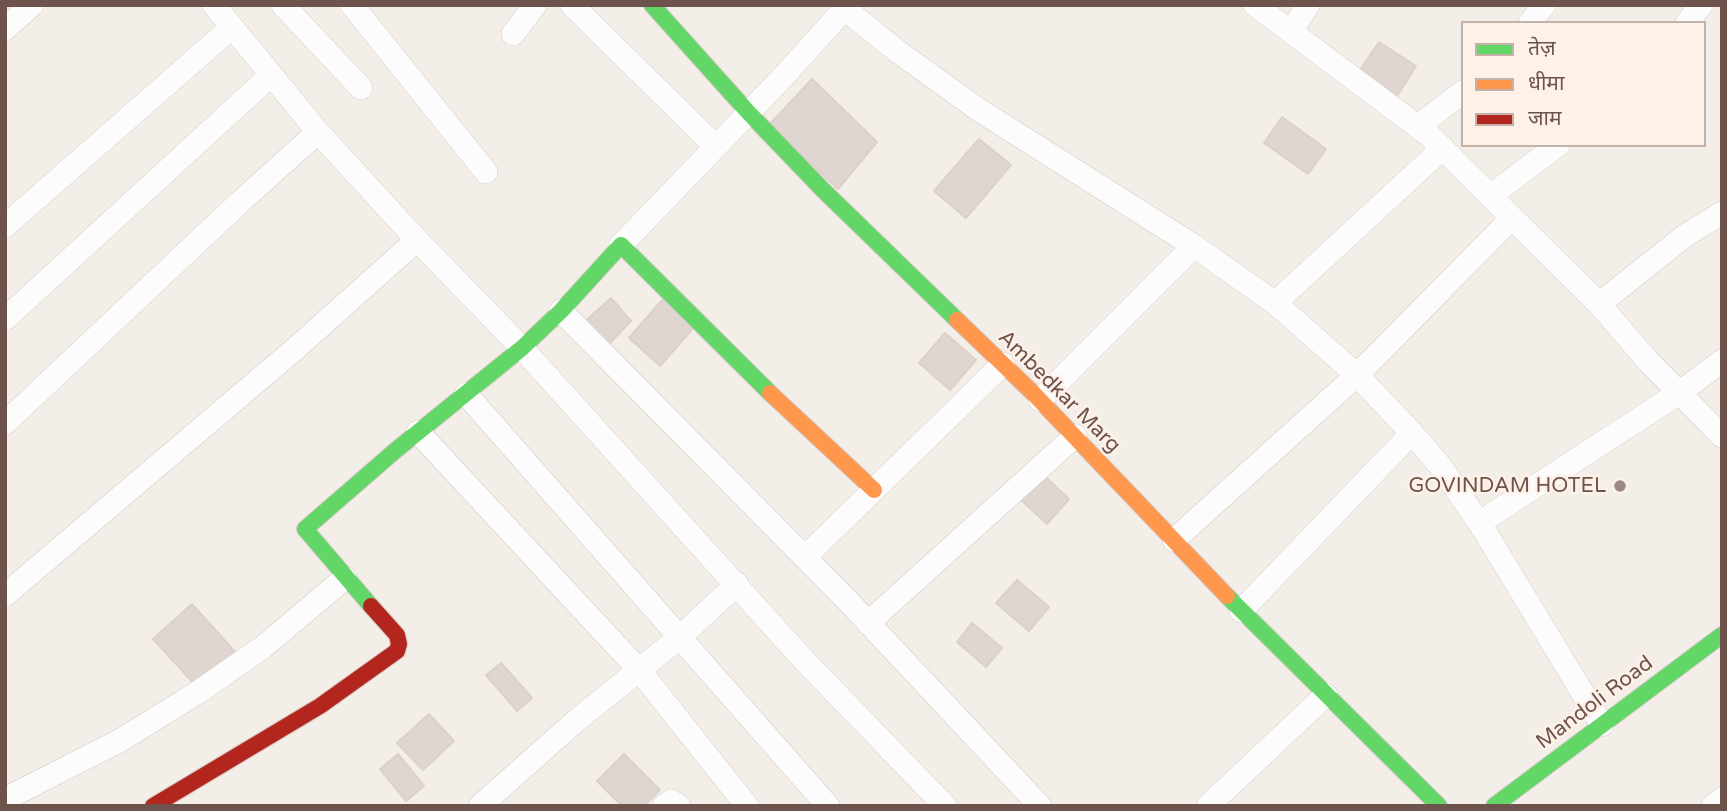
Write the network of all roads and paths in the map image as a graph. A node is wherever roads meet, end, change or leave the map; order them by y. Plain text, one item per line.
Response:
1 (32, 5) edge
2 (214, 5) edge
3 (283, 5) edge
4 (352, 5) edge
5 (535, 5) edge
6 (572, 5) edge
7 (652, 5) edge
8 (1255, 5) edge
9 (1308, 5) edge
10 (1544, 5) edge
11 (1701, 5) edge
12 (847, 7) edge
13 (1532, 21) edge
14 (1689, 21) edge
15 (231, 28) junction
16 (5, 29) edge
17 (1291, 32) junction
18 (513, 34) dead end
19 (270, 76) junction
20 (361, 88) dead end
21 (1461, 94) edge
22 (747, 112) junction
23 (1418, 126) junction
24 (318, 132) junction
25 (715, 146) junction
26 (1555, 147) edge
27 (1443, 148) junction
28 (486, 172) dead end
29 (1490, 196) junction
30 (1722, 213) edge
31 (1512, 218) junction
32 (5, 226) edge
33 (417, 240) junction
34 (621, 245) junction
35 (1194, 246) junction
36 (1275, 303) junction
37 (1599, 304) junction
38 (561, 311) junction
39 (5, 319) edge
40 (522, 348) junction
41 (1722, 361) edge
42 (1003, 364) junction
43 (1357, 375) junction
44 (1679, 393) junction
45 (466, 394) junction
46 (1040, 400) junction
47 (5, 423) edge
48 (418, 432) junction
49 (1412, 433) junction
50 (1075, 436) junction
51 (1722, 436) edge
52 (874, 490) junction
53 (1479, 523) junction
54 (1174, 540) junction
55 (804, 557) junction
56 (345, 578) junction
57 (737, 584) junction
58 (5, 595) edge
59 (1241, 611) junction
60 (868, 623) junction
61 (1722, 635) edge
62 (680, 637) junction
63 (639, 670) junction
64 (1326, 695) junction
65 (1602, 725) junction
66 (5, 799) edge
67 (1722, 799) edge
68 (742, 804) edge
69 (153, 806) edge
70 (480, 806) edge
71 (664, 806) edge
72 (679, 806) edge
73 (828, 806) edge
74 (945, 806) edge
75 (1040, 806) edge
76 (1208, 806) edge
77 (1439, 806) edge
78 (1494, 806) edge
79 (1713, 806) edge

1 - 16 street
2 - 15 street
3 - 20 street
4 - 28 street
5 - 18 street
6 - 25 street
7 - 22 street, Ambedkar Marg
8 - 17 street
9 - 17 street
10 - 13 street
11 - 14 street
12 - 22 street
12 - 35 street
15 - 19 street
15 - 32 street
17 - 23 street
19 - 24 street
19 - 39 street
21 - 23 street
22 - 25 street
22 - 42 street, Ambedkar Marg
23 - 27 street
24 - 33 street
24 - 47 street
25 - 34 street
26 - 29 street
27 - 29 street
27 - 36 street
29 - 31 street
30 - 37 street
31 - 37 street
31 - 43 street
33 - 40 street
33 - 58 street
34 - 38 street
34 - 52 street
35 - 36 street
35 - 46 street
36 - 43 street
37 - 44 street
38 - 40 street
38 - 55 street
40 - 45 street
40 - 57 street
41 - 44 street
42 - 46 street, Ambedkar Marg
42 - 52 street
43 - 49 street
43 - 54 street
44 - 51 street
44 - 53 street
45 - 48 street
45 - 62 street
46 - 50 street, Ambedkar Marg
48 - 56 street
48 - 63 street
49 - 53 street
49 - 59 street
50 - 54 street, Ambedkar Marg
50 - 60 street
52 - 55 street
53 - 65 street
54 - 59 street, Ambedkar Marg
55 - 60 street
56 - 66 street
56 - 69 street
57 - 62 street
57 - 74 street
59 - 64 street, Ambedkar Marg
60 - 75 street
61 - 65 street, Mandoli Road
62 - 63 street
62 - 73 street
63 - 68 street
63 - 70 street
64 - 76 street
64 - 77 street, Ambedkar Marg
65 - 78 street, Mandoli Road
67 - 79 street
71 - 72 street

